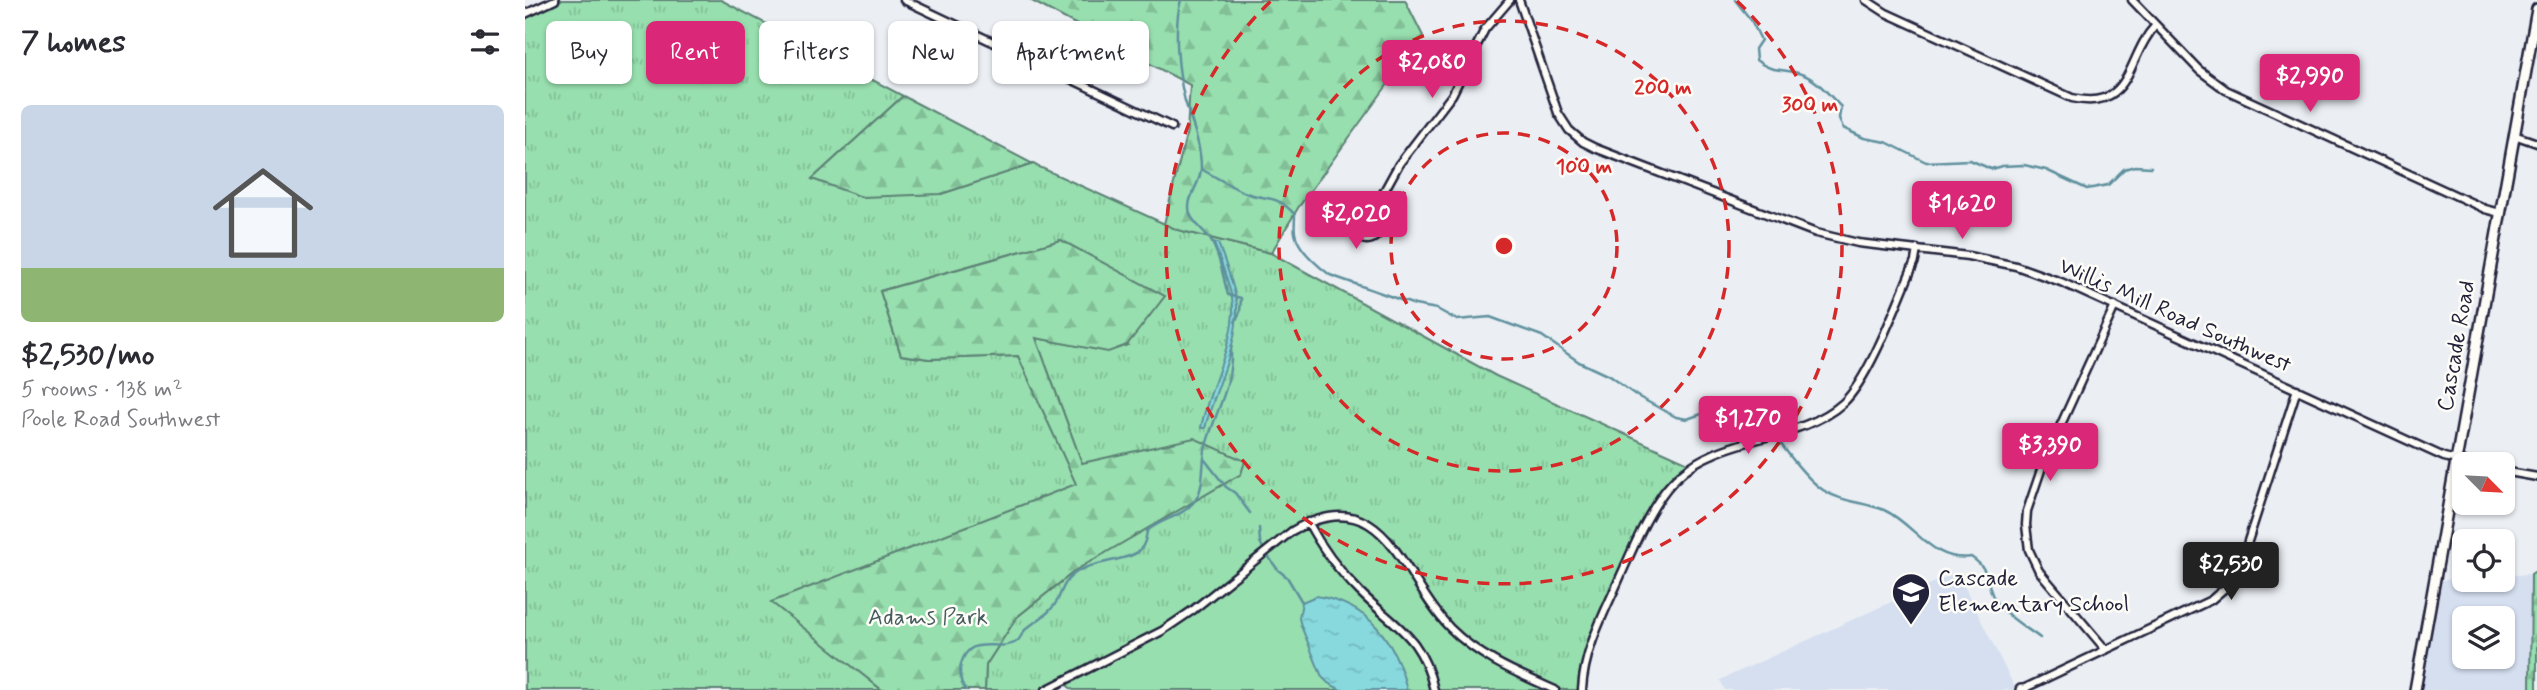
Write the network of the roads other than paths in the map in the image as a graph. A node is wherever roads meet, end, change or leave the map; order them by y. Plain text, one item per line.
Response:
1 (555, 0) edge
2 (904, 0) edge
3 (1510, 0) edge
4 (1519, 0) edge
5 (1866, 0) edge
6 (2132, 0) edge
7 (2537, 9) edge
8 (525, 14) edge
9 (2155, 26) junction
10 (1172, 127) dead end
11 (2514, 135) junction
12 (2537, 143) edge
13 (2500, 213) junction
14 (1371, 215) junction
15 (1917, 249) junction
16 (2115, 306) junction
17 (2297, 389) junction
18 (2457, 452) edge
19 (2452, 459) edge
20 (2515, 473) edge
21 (2537, 477) edge
22 (2452, 482) edge
23 (1308, 522) junction
24 (2106, 650) junction
25 (1065, 680) junction
26 (1046, 690) edge
27 (1071, 690) edge
28 (1434, 690) edge
29 (1555, 690) edge
30 (1582, 690) edge
31 (2023, 690) edge
32 (2415, 690) edge

1 - 8 street
2 - 10 street
3 - 14 street
4 - 15 street, Willis Mill Road Southwest
5 - 9 street
6 - 9 street
7 - 11 main road, Cascade Road
9 - 13 street
11 - 12 street
11 - 13 main road, Cascade Road
13 - 18 main road, Cascade Road
14 - 14 street
15 - 16 street, Willis Mill Road Southwest
15 - 30 street
16 - 17 street, Willis Mill Road Southwest
16 - 24 street
17 - 19 street, Willis Mill Road Southwest
17 - 24 street
20 - 21 street
22 - 32 main road, Cascade Road
23 - 25 street
23 - 28 street
23 - 29 street
24 - 31 street
25 - 26 street
25 - 27 street

